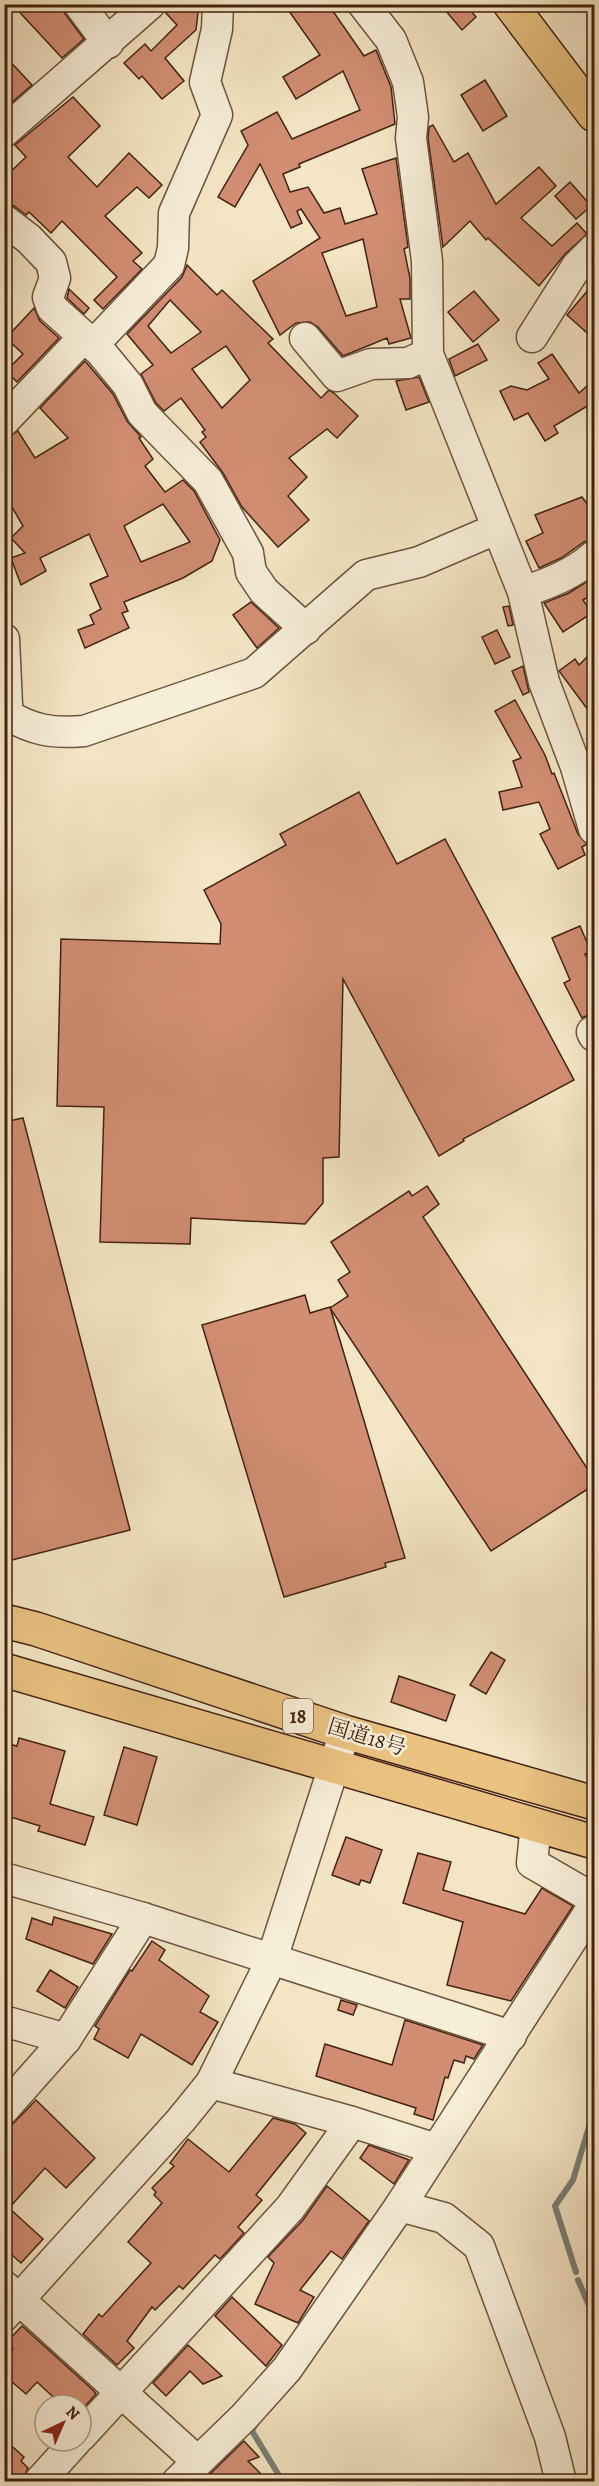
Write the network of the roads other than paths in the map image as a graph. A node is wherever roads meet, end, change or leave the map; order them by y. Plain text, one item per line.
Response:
1 (79, 4) edge
2 (150, 4) edge
3 (218, 4) edge
4 (363, 4) edge
5 (510, 4) edge
6 (108, 43) junction
7 (594, 115) edge
8 (4, 132) edge
9 (4, 220) edge
10 (594, 249) edge
11 (532, 337) dead end
12 (305, 338) dead end
13 (89, 341) junction
14 (428, 354) junction
15 (4, 421) edge
16 (496, 529) junction
17 (594, 556) edge
18 (523, 592) junction
19 (306, 629) junction
20 (4, 639) edge
21 (4, 711) edge
22 (585, 762) edge
23 (594, 829) edge
24 (594, 1030) edge
25 (594, 1036) edge
26 (4, 1621) edge
27 (4, 1670) edge
28 (345, 1732) junction
29 (333, 1767) junction
30 (594, 1803) edge
31 (536, 1824) junction
32 (594, 1842) edge
33 (4, 1878) edge
34 (594, 1899) edge
35 (594, 1905) edge
36 (144, 1918) junction
37 (272, 1959) junction
38 (4, 2021) edge
39 (511, 2036) junction
40 (66, 2039) junction
41 (211, 2083) junction
42 (4, 2109) edge
43 (352, 2122) junction
44 (436, 2149) junction
45 (400, 2206) junction
46 (10, 2300) edge
47 (120, 2393) junction
48 (93, 2423) edge
49 (65, 2453) edge
50 (187, 2471) edge
51 (39, 2481) edge
52 (561, 2481) edge

1 - 6 street
2 - 6 street
3 - 13 street
4 - 14 street
5 - 7 main road
6 - 8 street
9 - 13 street
10 - 11 street
12 - 14 street
13 - 15 street
13 - 19 street
14 - 16 street
16 - 18 street
16 - 19 street
17 - 18 street
18 - 22 street
19 - 21 street
20 - 21 street
22 - 23 street
24 - 25 street
26 - 28 main road, 国道18号 / 18
27 - 29 main road, 国道18号 / 18
28 - 29 street
28 - 30 main road, 国道18号 / 18
29 - 31 main road, 国道18号 / 18
29 - 37 street
31 - 32 main road, 国道18号 / 18
31 - 34 street
33 - 36 street
35 - 39 street
36 - 37 street
36 - 40 street
37 - 39 street
37 - 41 street
38 - 40 street
39 - 44 street
40 - 42 street
41 - 43 street
41 - 46 street
43 - 44 street
43 - 47 street
44 - 45 street
45 - 50 street
45 - 52 street
46 - 47 street
47 - 48 street
47 - 50 street
49 - 51 street

